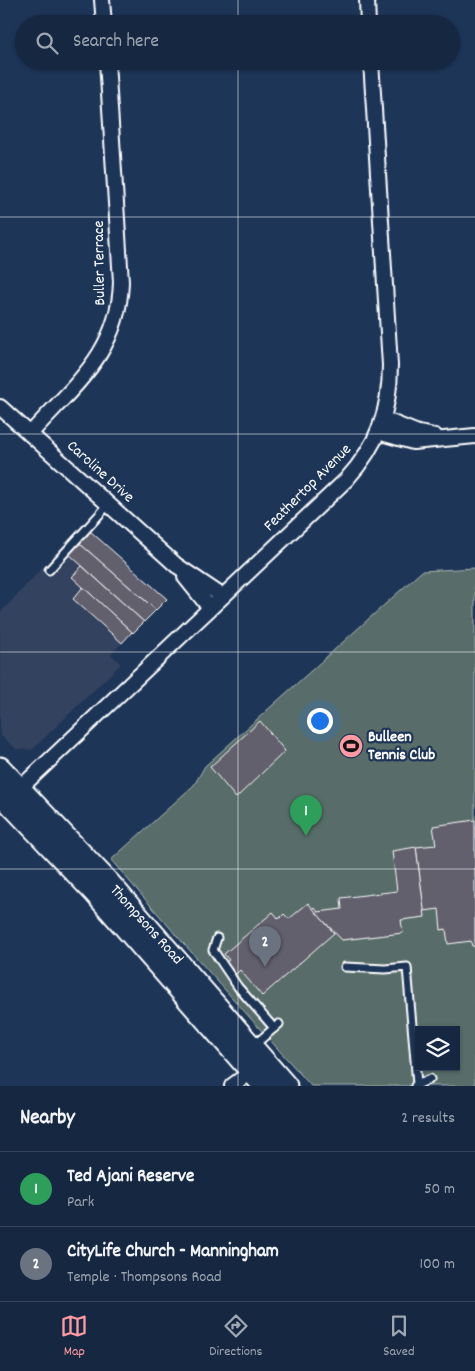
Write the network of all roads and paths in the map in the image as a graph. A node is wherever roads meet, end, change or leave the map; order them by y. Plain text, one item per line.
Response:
1 (102, 0) edge
2 (367, 0) edge
3 (103, 15) edge
4 (368, 15) edge
5 (107, 70) edge
6 (372, 70) edge
7 (0, 407) edge
8 (381, 426) junction
9 (30, 434) junction
10 (475, 436) edge
11 (109, 504) junction
12 (176, 564) junction
13 (49, 570) dead end
14 (222, 596) junction
15 (210, 608) junction
16 (0, 768) edge
17 (9, 794) edge
18 (217, 938) dead end
19 (345, 967) dead end
20 (262, 1073) edge
21 (430, 1079) dead end
22 (416, 1085) edge
23 (232, 1086) edge

1 - 3 street
2 - 4 street
5 - 9 street, Buller Terrace
6 - 8 street, Feathertop Avenue
7 - 9 street, Caroline Drive
8 - 10 street
8 - 14 street, Feathertop Avenue
9 - 11 street, Caroline Drive
11 - 12 street, Caroline Drive
11 - 13 lane
12 - 14 street, Caroline Drive
12 - 15 street, Caroline Drive
14 - 15 street, Feathertop Avenue
15 - 17 street, Feathertop Avenue
16 - 17 main road, Thompsons Road
17 - 20 main road, Thompsons Road
18 - 20 lane
19 - 22 lane
20 - 23 street
21 - 22 lane

